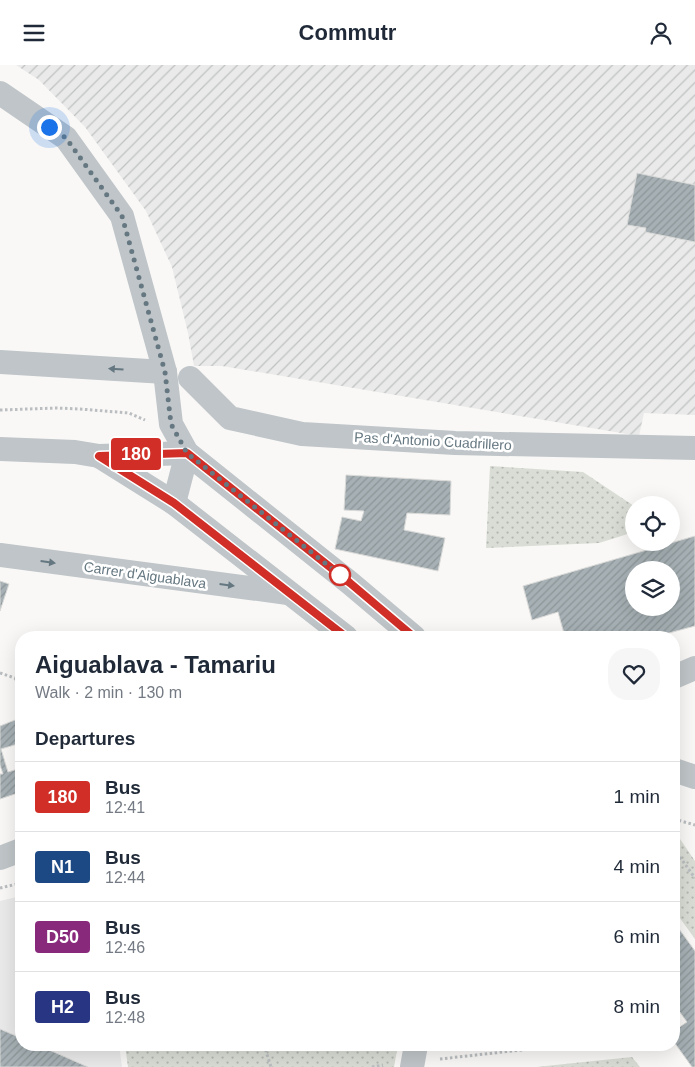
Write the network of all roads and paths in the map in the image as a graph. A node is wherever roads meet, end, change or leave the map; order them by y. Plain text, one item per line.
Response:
1 (0, 93) edge
2 (0, 362) edge
3 (165, 372) junction
4 (190, 378) dead end
5 (0, 410) edge
6 (145, 421) dead end
7 (695, 448) edge
8 (0, 449) edge
9 (187, 453) junction
10 (99, 456) junction
11 (174, 503) junction
12 (0, 555) edge
13 (290, 593) junction
14 (338, 631) edge
15 (407, 631) edge
16 (695, 668) edge
17 (0, 673) edge
18 (680, 674) edge
19 (15, 678) edge
20 (680, 772) edge
21 (695, 777) edge
22 (680, 821) edge
23 (695, 825) edge
24 (15, 852) edge
25 (680, 857) edge
26 (0, 858) edge
27 (695, 878) edge
28 (15, 885) edge
29 (0, 889) edge
30 (266, 1051) edge
31 (493, 1051) edge
32 (420, 1057) edge
33 (383, 1065) dead end
34 (271, 1067) edge
35 (372, 1067) edge

1 - 3 street
3 -> 2 street
3 - 9 street
4 - 7 street, Pas d'Antonio Cuadrillero
5 - 6 path
8 - 10 street
9 - 10 street
9 - 11 street
9 - 15 street
10 - 11 street
11 - 13 street
12 -> 13 street, Carrer d'Aiguablava
13 - 14 street
16 - 18 street
17 - 19 path
20 - 21 street
22 - 23 path
24 - 26 street
25 - 27 path
28 - 29 path
30 - 34 path
31 - 32 path
33 - 35 path

